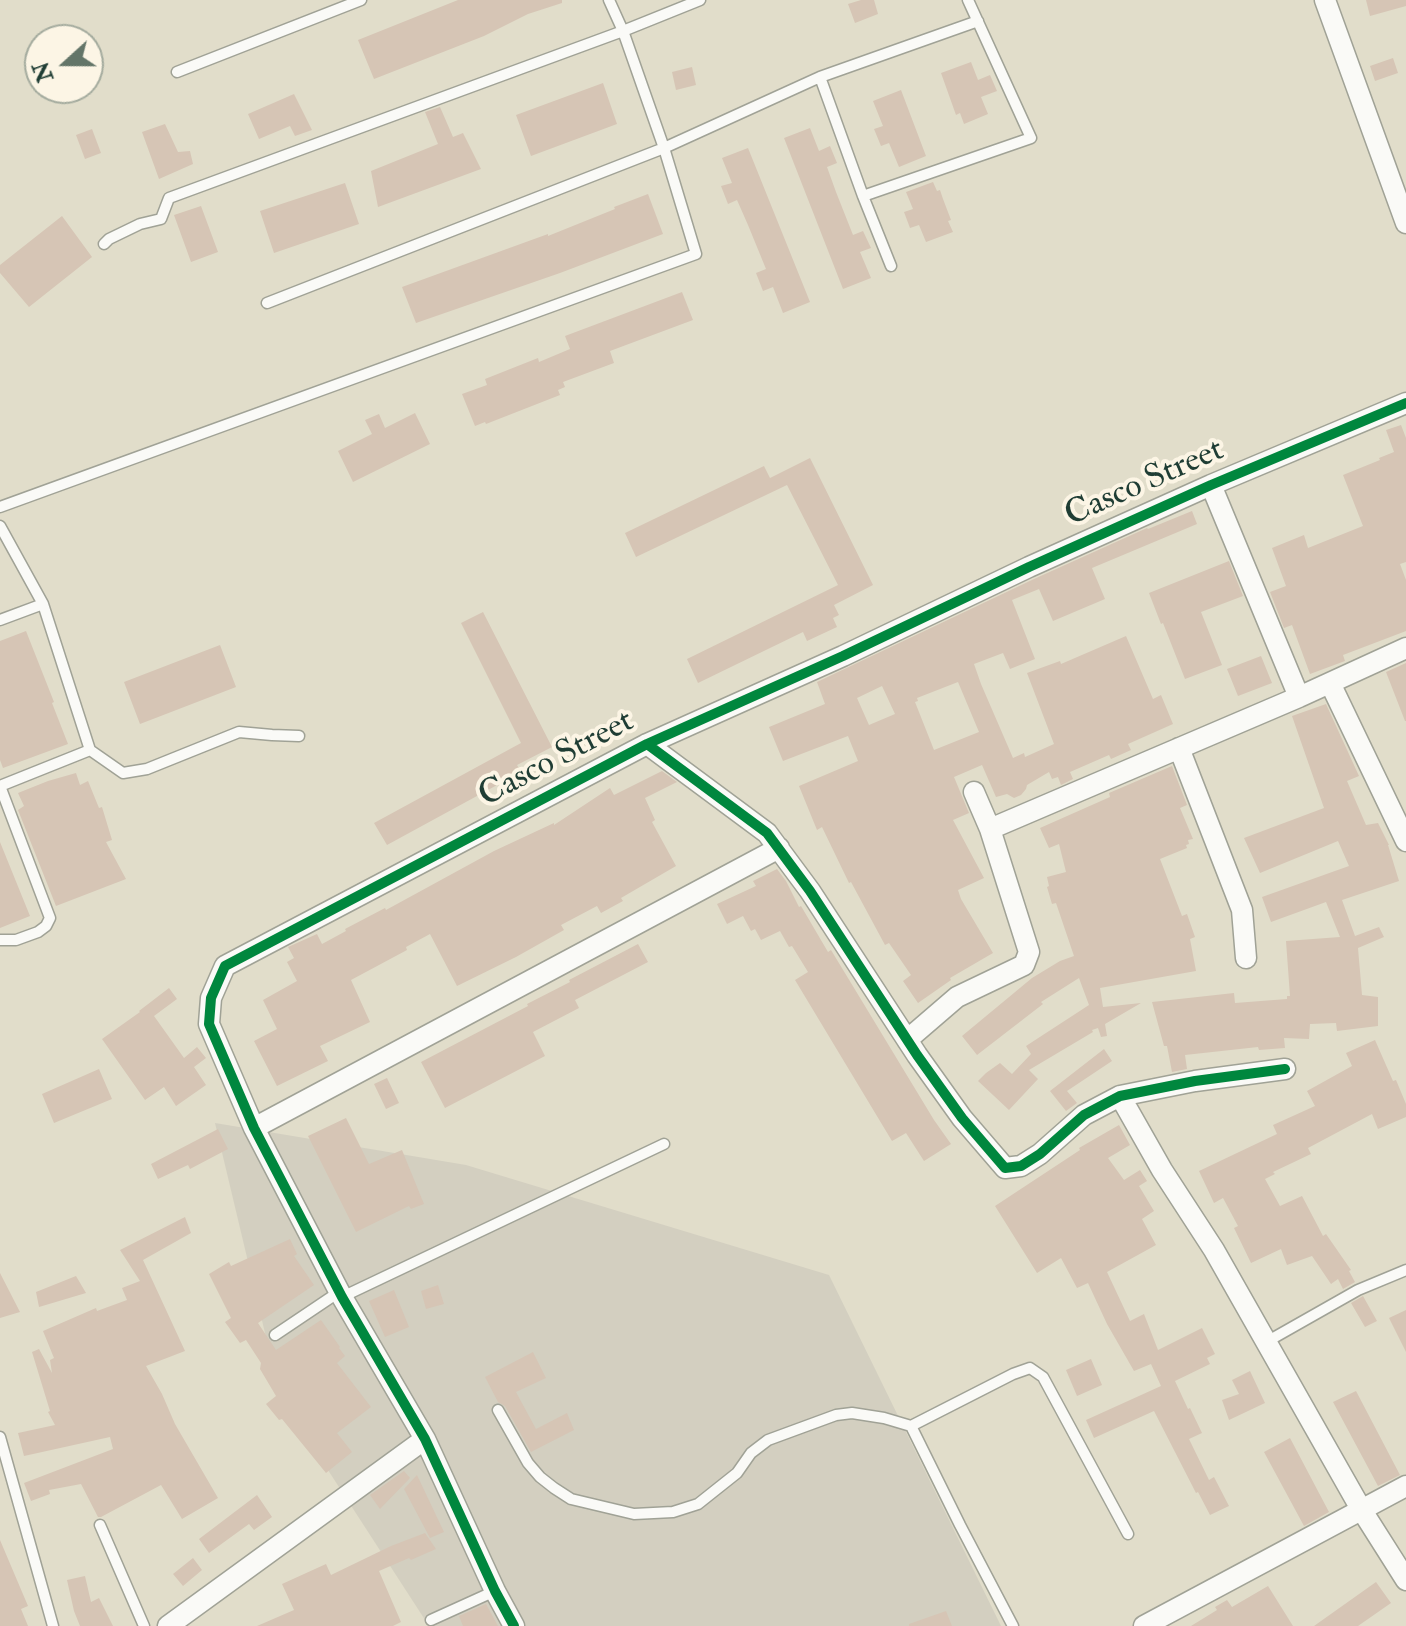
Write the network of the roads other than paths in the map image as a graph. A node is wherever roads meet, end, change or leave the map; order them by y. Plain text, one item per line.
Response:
1 (361, 0) edge
2 (609, 0) edge
3 (700, 0) edge
4 (968, 0) edge
5 (1325, 0) edge
6 (978, 21) junction
7 (623, 31) junction
8 (177, 72) dead end
9 (820, 77) junction
10 (664, 148) junction
11 (863, 196) junction
12 (1406, 223) edge
13 (104, 244) dead end
14 (891, 266) dead end
15 (267, 303) dead end
16 (1406, 403) edge
17 (1211, 485) junction
18 (0, 507) edge
19 (0, 526) edge
20 (43, 604) junction
21 (0, 620) edge
22 (1406, 648) edge
23 (1330, 683) junction
24 (1299, 697) junction
25 (299, 736) dead end
26 (647, 744) junction
27 (1179, 748) junction
28 (90, 750) junction
29 (0, 786) edge
30 (974, 792) dead end
31 (990, 829) junction
32 (1406, 841) edge
33 (779, 848) junction
34 (0, 940) edge
35 (1246, 958) dead end
36 (907, 1040) junction
37 (1285, 1069) dead end
38 (1120, 1096) junction
39 (254, 1128) junction
40 (664, 1144) dead end
41 (1406, 1270) edge
42 (341, 1295) junction
43 (275, 1335) dead end
44 (1268, 1341) junction
45 (498, 1410) dead end
46 (911, 1426) junction
47 (0, 1437) edge
48 (425, 1439) junction
49 (4, 1465) edge
50 (1406, 1486) edge
51 (1361, 1509) junction
52 (100, 1525) dead end
53 (1128, 1534) dead end
54 (1406, 1580) edge
55 (495, 1591) junction
56 (431, 1620) dead end
57 (53, 1626) edge
58 (144, 1626) edge
59 (168, 1626) edge
60 (514, 1626) edge
61 (1013, 1626) edge
62 (1144, 1626) edge

1 - 8 lane
2 - 7 lane
3 - 7 lane
4 - 6 lane
5 - 12 street
6 - 9 lane
6 - 11 lane
7 - 10 lane
7 - 13 lane
9 - 10 lane
9 - 11 lane
10 - 15 lane
10 - 18 lane
11 - 14 lane
16 - 17 street, Casco Street
17 - 24 street
17 - 26 street, Casco Street
19 - 20 lane
20 - 21 lane
20 - 28 lane
22 - 23 street
23 - 24 street
23 - 32 street
24 - 27 street
25 - 28 lane
26 - 33 street
26 - 39 street, Casco Street
27 - 31 street
27 - 35 street
28 - 29 lane
29 - 34 lane
30 - 31 street
31 - 36 street
33 - 36 street
33 - 39 street
36 - 38 street
37 - 38 street
38 - 44 street
39 - 42 street, Casco Street
40 - 42 lane
41 - 44 lane
42 - 43 lane
42 - 48 street, Casco Street
44 - 51 street
45 - 46 lane
46 - 53 lane
46 - 61 lane
47 - 49 lane
48 - 55 street, Casco Street
48 - 59 street
49 - 57 lane
50 - 51 street
51 - 54 street
51 - 62 street
52 - 58 lane
55 - 56 lane
55 - 60 street, Casco Street

